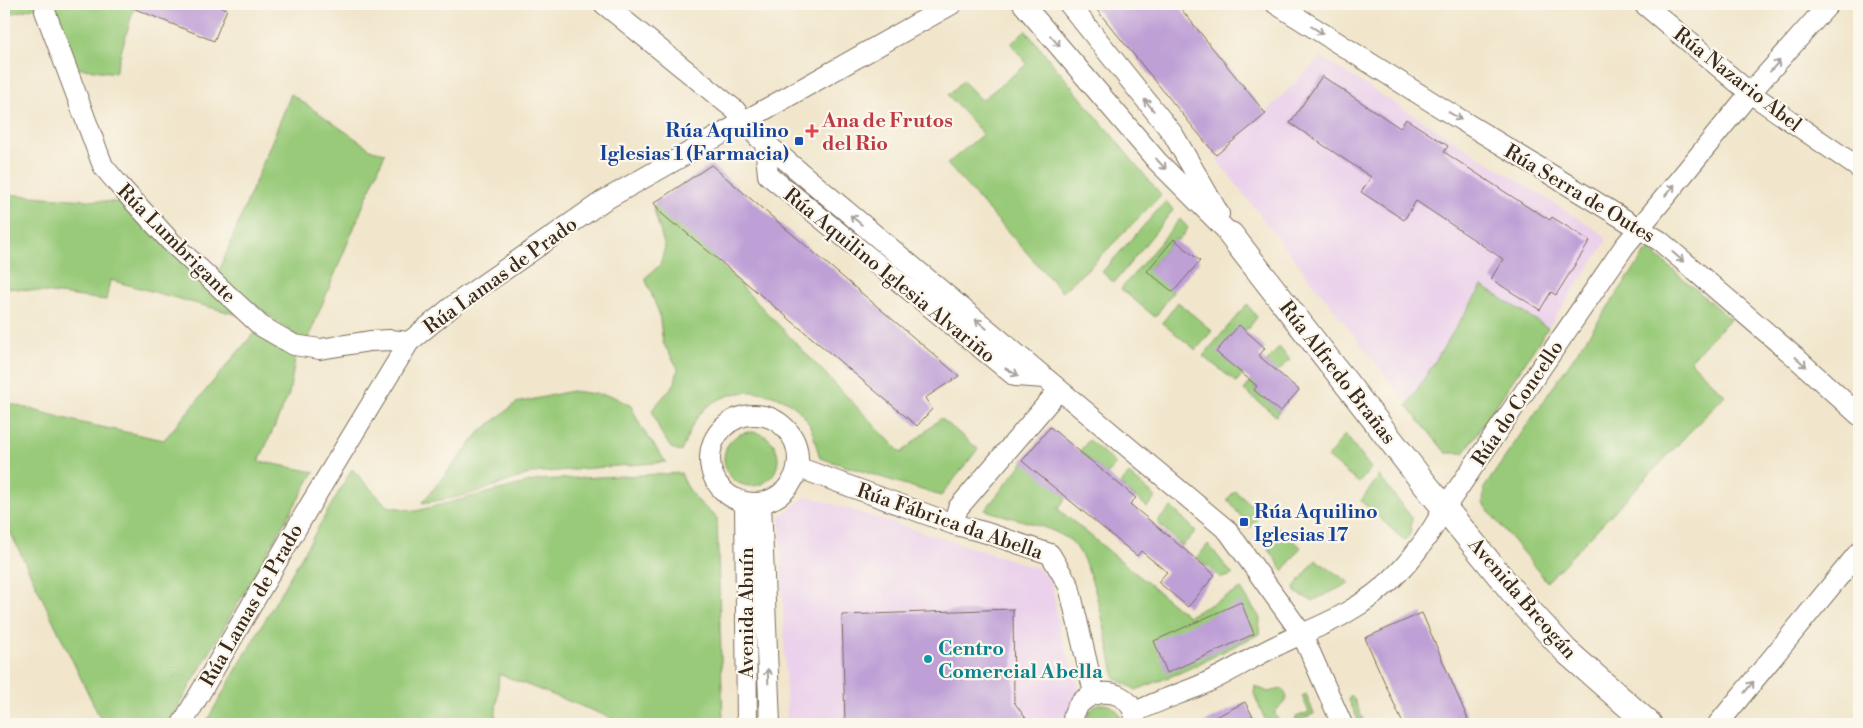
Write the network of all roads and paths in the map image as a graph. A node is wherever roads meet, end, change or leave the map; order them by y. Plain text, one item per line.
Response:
1 (604, 4) edge
2 (952, 4) edge
3 (1023, 4) edge
4 (1069, 4) edge
5 (1276, 4) edge
6 (1644, 4) edge
7 (1829, 4) edge
8 (45, 11) dead end
9 (1750, 93) junction
10 (744, 121) junction
11 (1859, 168) edge
12 (1639, 228) junction
13 (1232, 235) junction
14 (409, 342) junction
15 (1052, 384) junction
16 (1859, 415) edge
17 (797, 467) junction
18 (753, 502) junction
19 (1444, 509) junction
20 (953, 524) junction
21 (1859, 552) edge
22 (1302, 634) junction
23 (1094, 693) junction
24 (1135, 718) edge
25 (182, 724) edge
26 (747, 724) edge
27 (770, 724) edge
28 (1073, 724) edge
29 (1342, 724) edge
30 (1649, 724) edge
31 (1718, 724) edge

1 - 10 street, Rúa Aquilino Iglesia Alvariño
2 - 10 street, Rúa Lamas de Prado
3 -> 13 street, Rúa Alfredo Brañas
13 -> 4 street, Rúa Alfredo Brañas
5 -> 12 street, Rúa Serra de Outes
6 - 9 street, Rúa Nazario Abel
9 -> 7 street, Rúa do Concello
8 - 14 street, Rúa Lumbrigante
9 - 11 street, Rúa Nazario Abel
12 -> 9 street, Rúa do Concello
10 - 14 street, Rúa Lamas de Prado
10 - 15 street, Rúa Aquilino Iglesia Alvariño
12 -> 16 street, Rúa Serra de Outes
12 - 19 street, Rúa do Concello
13 - 19 street, Rúa Alfredo Brañas
14 - 25 street, Rúa Lamas de Prado
15 - 20 street
15 - 22 street, Rúa Aquilino Iglesia Alvariño
17 - 18 street
17 - 18 street
17 - 20 street, Rúa Fábrica da Abella
18 - 26 street, Avenida Abuín
27 -> 18 street, Avenida Abuín
19 - 22 street, Rúa do Concello
19 - 30 street, Avenida Breogán
20 - 23 street, Rúa Fábrica da Abella
31 -> 21 street
22 - 24 street, Rúa do Concello
22 - 29 street, Rúa Aquilino Iglesia Alvariño
23 - 24 street
23 - 28 street

